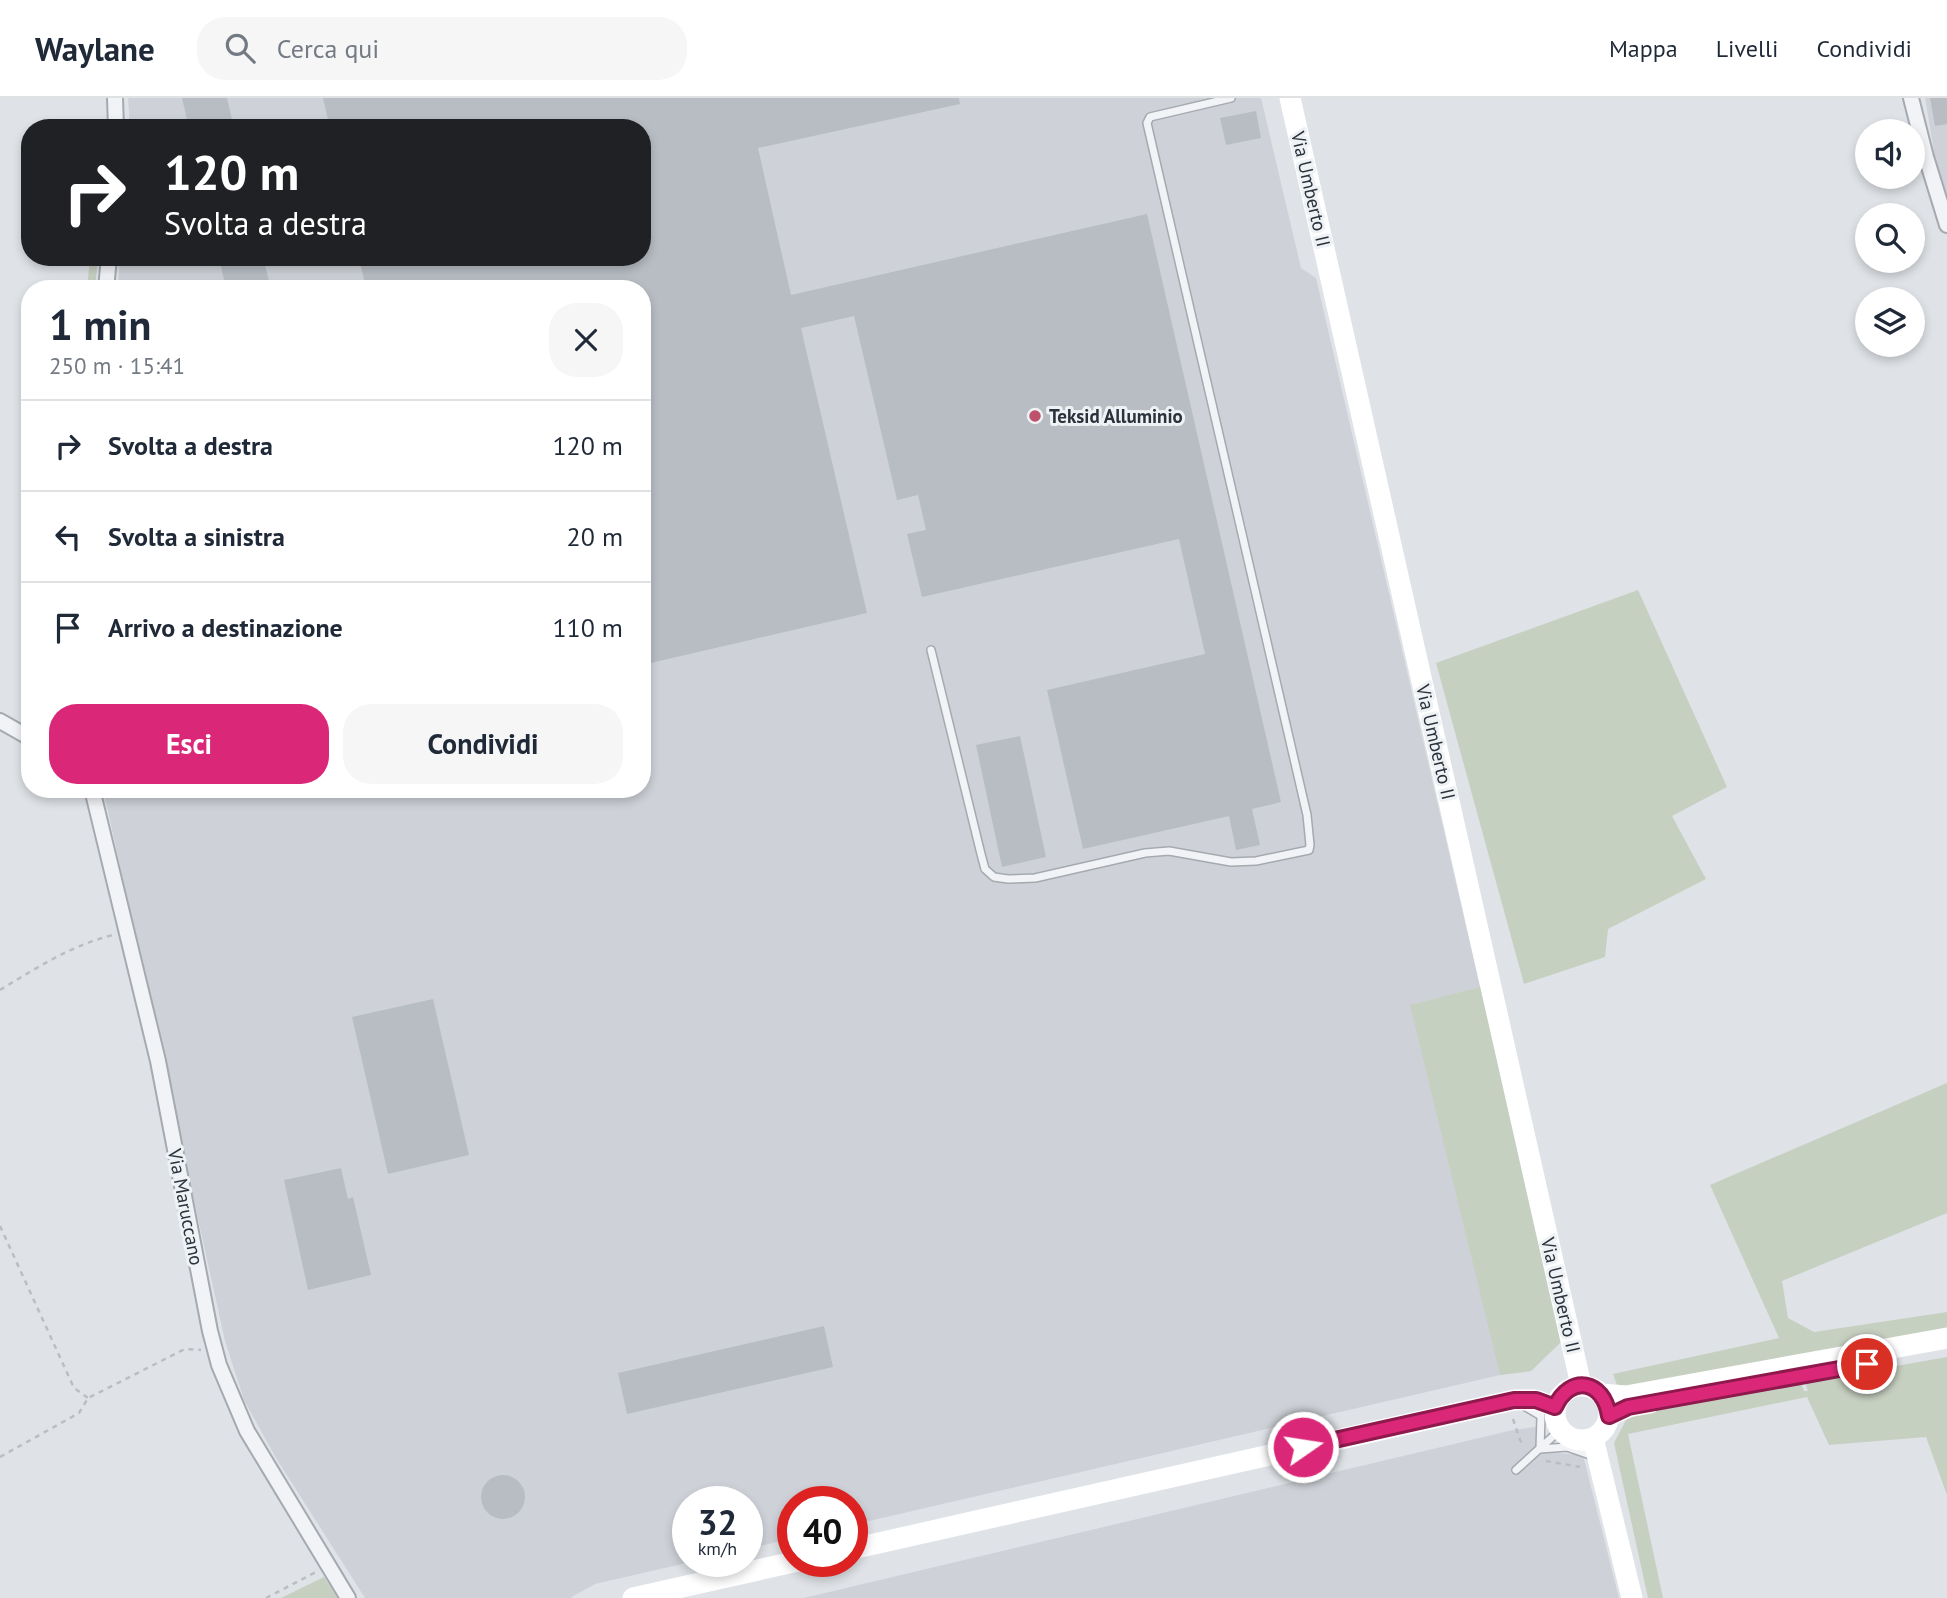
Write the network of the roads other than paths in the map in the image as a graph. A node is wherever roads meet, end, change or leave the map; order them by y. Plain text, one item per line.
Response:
1 (115, 98) edge
2 (1231, 98) edge
3 (1290, 98) edge
4 (1911, 98) edge
5 (116, 119) edge
6 (1942, 192) edge
7 (1947, 225) edge
8 (931, 650) dead end
9 (0, 721) edge
10 (21, 733) edge
11 (94, 798) edge
12 (1947, 1338) edge
13 (1947, 1350) edge
14 (1581, 1385) junction
15 (1601, 1394) junction
16 (1514, 1400) junction
17 (1555, 1407) junction
18 (1609, 1416) junction
19 (1560, 1430) junction
20 (1595, 1448) junction
21 (1539, 1449) junction
22 (1516, 1470) dead end
23 (868, 1545) edge
24 (777, 1566) edge
25 (348, 1598) edge
26 (634, 1598) edge
27 (1632, 1598) edge

1 - 5 street
2 - 8 lane
3 - 14 street, Via Umberto II
4 - 6 street
6 - 7 street
9 - 10 street
11 - 25 street, Via Maruccano
12 - 15 street
13 - 18 street
14 - 15 street
14 - 17 street
15 - 18 street
16 - 17 street
16 - 21 lane
16 - 23 street
17 - 19 street
18 - 20 street
19 - 20 street
19 - 21 lane
20 - 21 lane
20 - 27 street
21 - 22 lane
24 - 26 street

